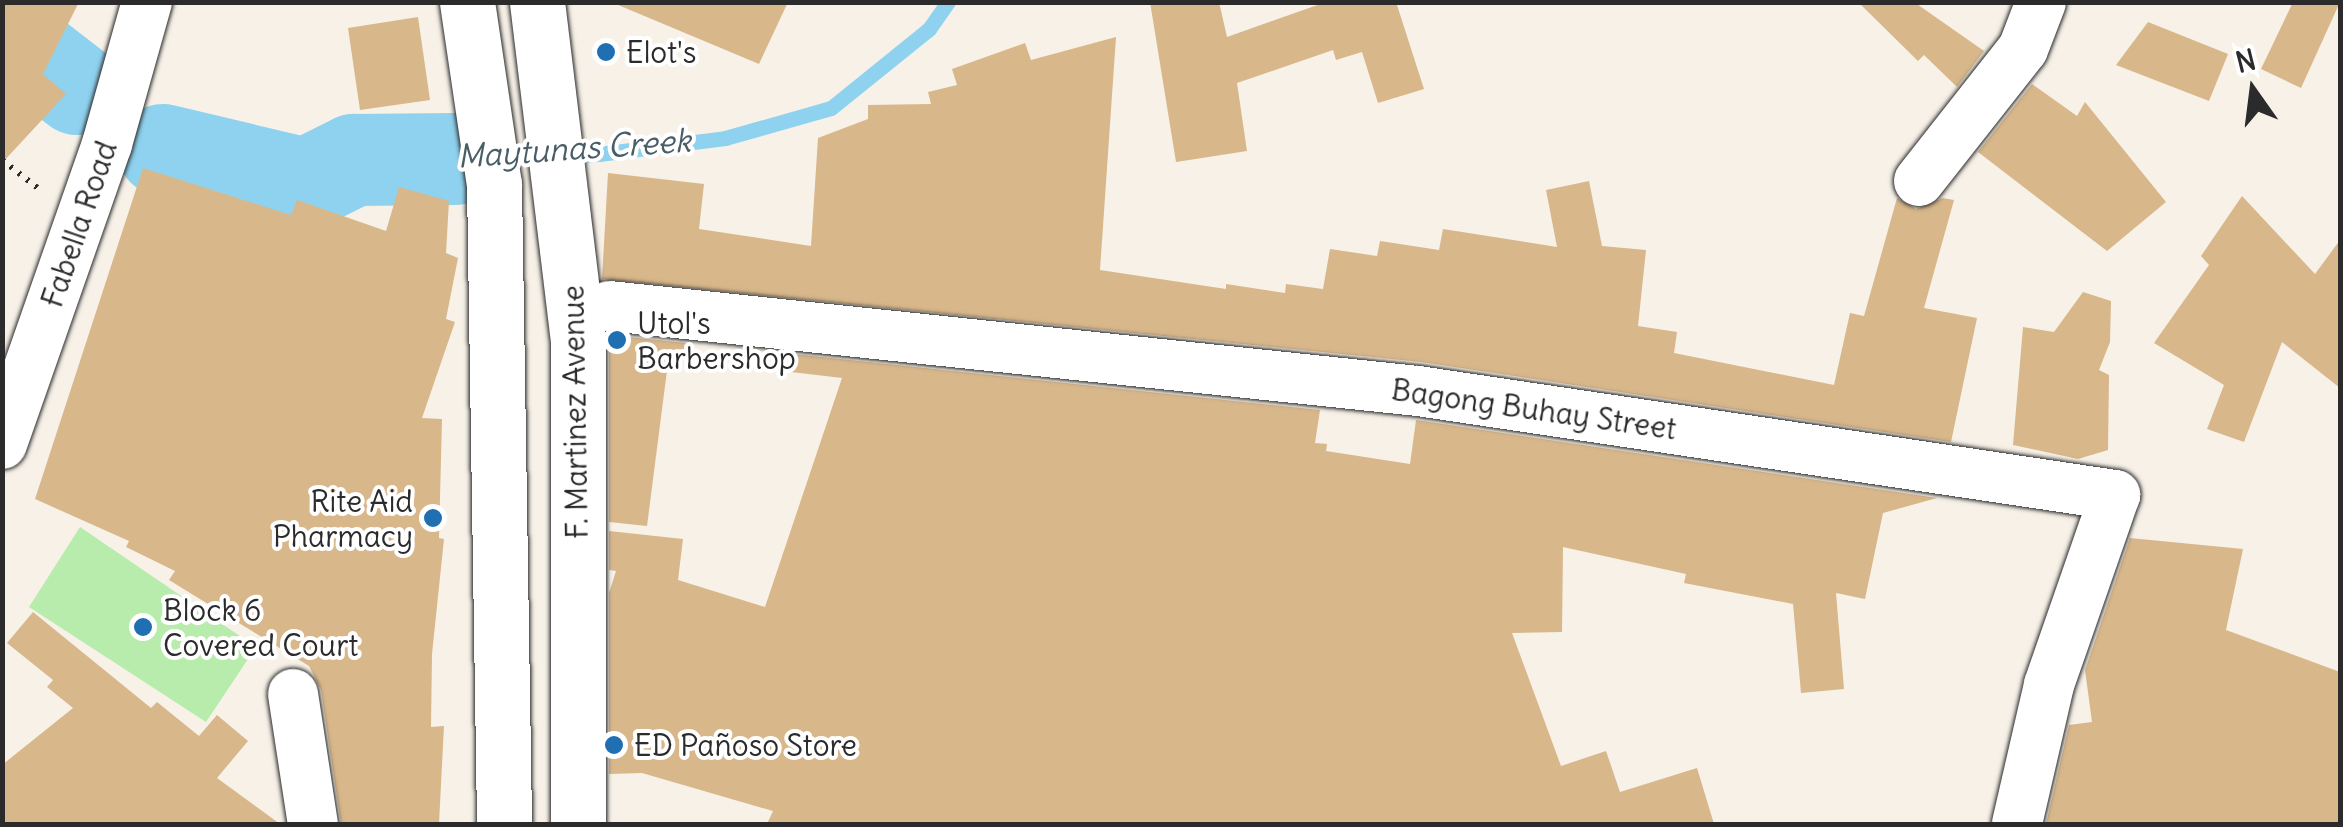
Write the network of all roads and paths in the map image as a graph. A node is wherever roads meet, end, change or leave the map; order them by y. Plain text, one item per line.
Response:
1 (147, 2) edge
2 (467, 2) edge
3 (536, 2) edge
4 (2041, 2) edge
5 (2, 160) edge
6 (18, 174) dead end
7 (1919, 181) dead end
8 (609, 306) dead end
9 (2, 444) edge
10 (293, 694) dead end
11 (312, 824) edge
12 (504, 824) edge
13 (578, 824) edge
14 (2017, 824) edge

1 - 9 street, Fabella Road
2 - 12 main road
3 - 13 main road, F. Martinez Avenue
4 - 7 street
5 - 6 path
8 - 14 street, Bagong Buhay Street
10 - 11 street

